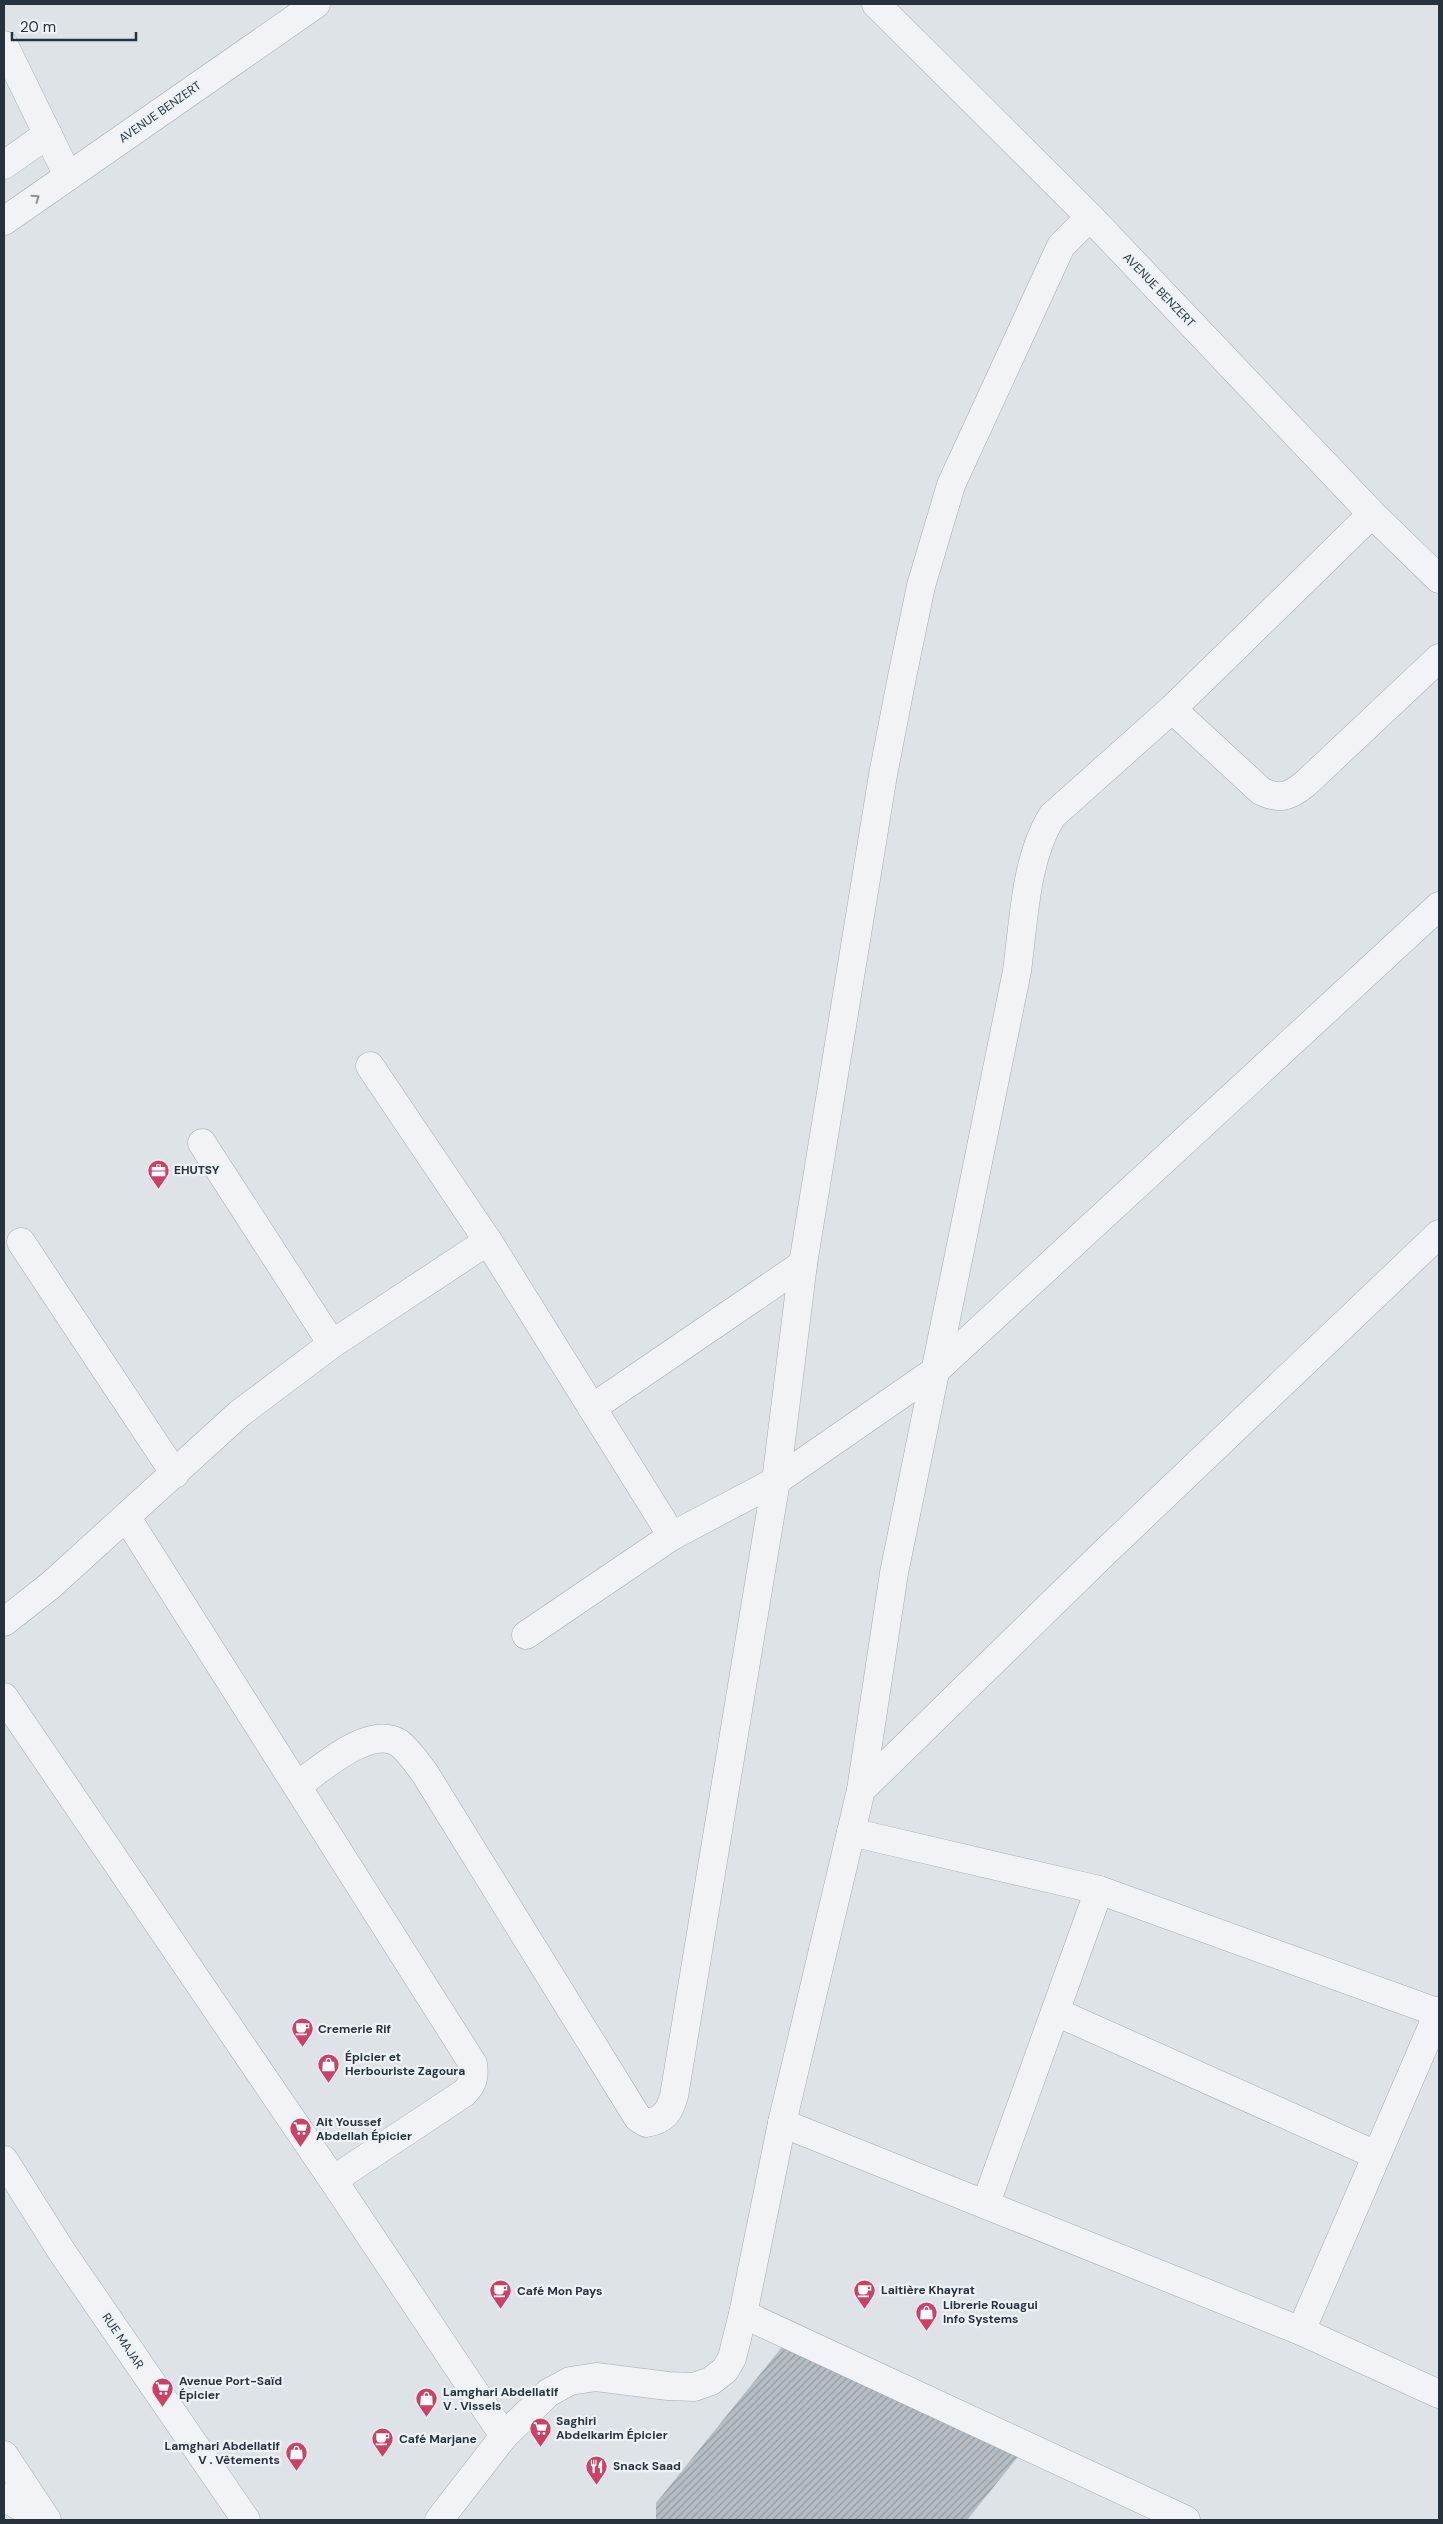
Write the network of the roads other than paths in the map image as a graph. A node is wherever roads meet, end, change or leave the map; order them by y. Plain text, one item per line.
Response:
1 (316, 4) edge
2 (876, 4) edge
3 (4, 45) edge
4 (48, 134) junction
5 (4, 165) edge
6 (68, 176) junction
7 (1090, 217) junction
8 (4, 221) edge
9 (1372, 514) junction
10 (1439, 579) edge
11 (1439, 658) edge
12 (1172, 709) junction
13 (1439, 906) edge
14 (370, 1066) dead end
15 (202, 1143) dead end
16 (1439, 1234) edge
17 (488, 1241) junction
18 (21, 1242) dead end
19 (803, 1264) junction
20 (332, 1344) junction
21 (935, 1372) junction
22 (592, 1408) junction
23 (175, 1474) junction
24 (776, 1481) junction
25 (127, 1518) junction
26 (672, 1536) junction
27 (4, 1622) edge
28 (526, 1636) dead end
29 (4, 1697) edge
30 (298, 1785) junction
31 (861, 1790) junction
32 (851, 1832) junction
33 (1099, 1890) junction
34 (1056, 2012) junction
35 (1439, 2013) edge
36 (782, 2123) junction
37 (1376, 2155) junction
38 (4, 2160) edge
39 (333, 2180) junction
40 (986, 2203) junction
41 (743, 2314) junction
42 (1301, 2331) junction
43 (1439, 2394) edge
44 (504, 2436) junction
45 (4, 2455) edge
46 (4, 2497) edge
47 (43, 2520) edge
48 (47, 2520) edge
49 (246, 2520) edge
50 (439, 2520) edge
51 (1186, 2520) edge

1 - 6 street, AVENUE BENZERT
2 - 7 street, AVENUE BENZERT
3 - 4 street
4 - 5 street
4 - 6 street
8 -> 6 street, AVENUE BENZERT
7 - 9 street, AVENUE BENZERT
7 - 19 street
9 - 10 street, AVENUE BENZERT
9 - 12 street
11 - 12 street
12 - 21 street
13 - 21 street
14 - 17 street
15 - 20 street
16 - 31 street
17 - 20 street
17 - 22 street
18 - 23 street
19 - 22 street
19 - 24 street
20 - 23 street
21 - 24 street
21 - 31 street
22 - 26 street
23 - 25 street
24 - 26 street
24 - 30 street
25 - 27 street
25 - 30 street
26 - 28 street
29 - 39 street
30 - 39 street
31 - 32 street
32 - 33 street
32 - 36 street
33 - 34 street
33 - 35 street
34 - 37 street
34 - 40 street
35 - 37 street
36 - 40 street
36 - 41 street
37 - 42 street
38 - 49 street, RUE MAJAR
39 - 44 street
40 - 42 street
41 - 44 street
41 - 51 street
42 - 43 street
44 - 50 street
45 - 48 street
46 - 47 street

